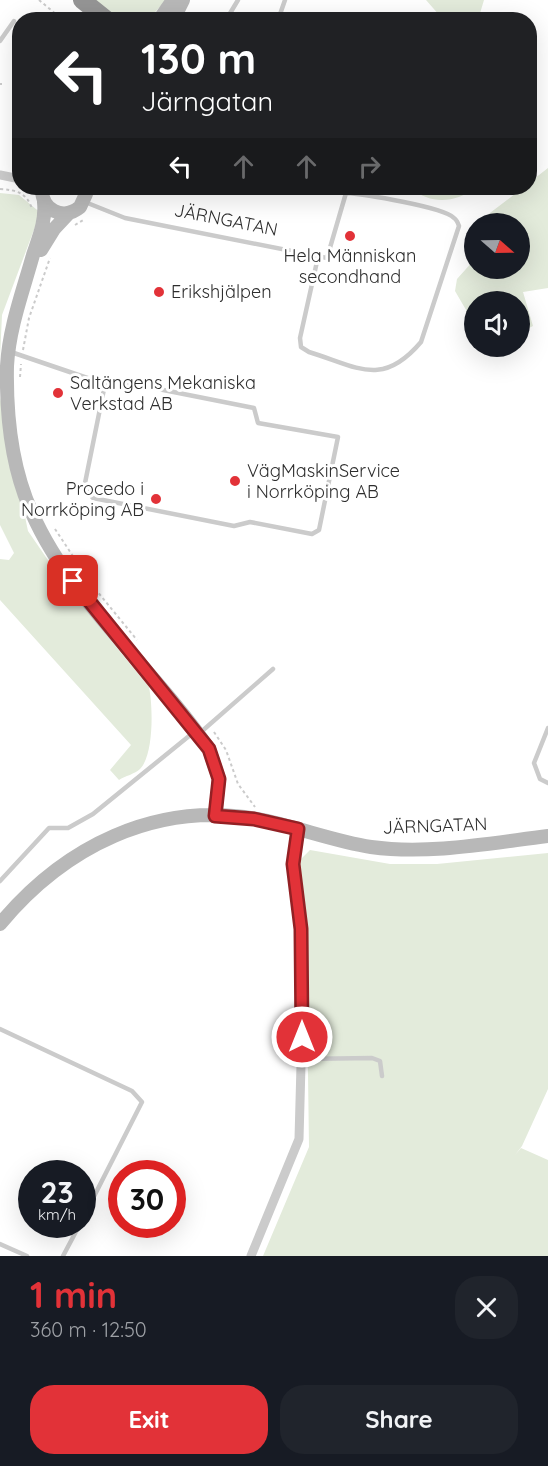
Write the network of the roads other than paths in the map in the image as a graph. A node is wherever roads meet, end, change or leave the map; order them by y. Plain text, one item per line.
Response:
1 (66, 0) edge
2 (82, 0) edge
3 (80, 12) edge
4 (97, 12) edge
5 (12, 24) edge
6 (0, 41) edge
7 (41, 195) edge
8 (42, 195) edge
9 (345, 195) edge
10 (358, 195) edge
11 (88, 199) edge
12 (69, 213) junction
13 (318, 257) junction
14 (28, 276) junction
15 (15, 354) junction
16 (105, 384) junction
17 (273, 669) dead end
18 (548, 728) edge
19 (201, 730) junction
20 (548, 783) edge
21 (215, 816) junction
22 (298, 829) junction
23 (548, 836) edge
24 (0, 881) edge
25 (0, 924) edge
26 (0, 1029) edge
27 (302, 1059) junction
28 (382, 1076) dead end
29 (96, 1194) edge
30 (73, 1238) edge
31 (0, 1244) edge
32 (27, 1256) edge
33 (63, 1256) edge
34 (251, 1256) edge

1 - 3 highway
2 - 4 highway
5 - 6 lane
7 - 14 street
8 - 12 street
9 - 13 lane, JÄRNGATAN
10 - 13 lane, JÄRNGATAN
11 - 12 street
11 - 13 lane, JÄRNGATAN
12 - 14 street
14 - 15 street
15 - 16 lane
15 - 19 street
16 - 16 lane
17 - 19 lane
18 - 20 lane
19 - 21 street
19 - 24 lane
21 - 22 street, JÄRNGATAN
21 - 25 street, JÄRNGATAN
22 - 23 street, JÄRNGATAN
22 - 27 street
26 - 29 lane
27 - 28 lane
27 - 34 street
30 - 33 lane
31 - 32 lane

